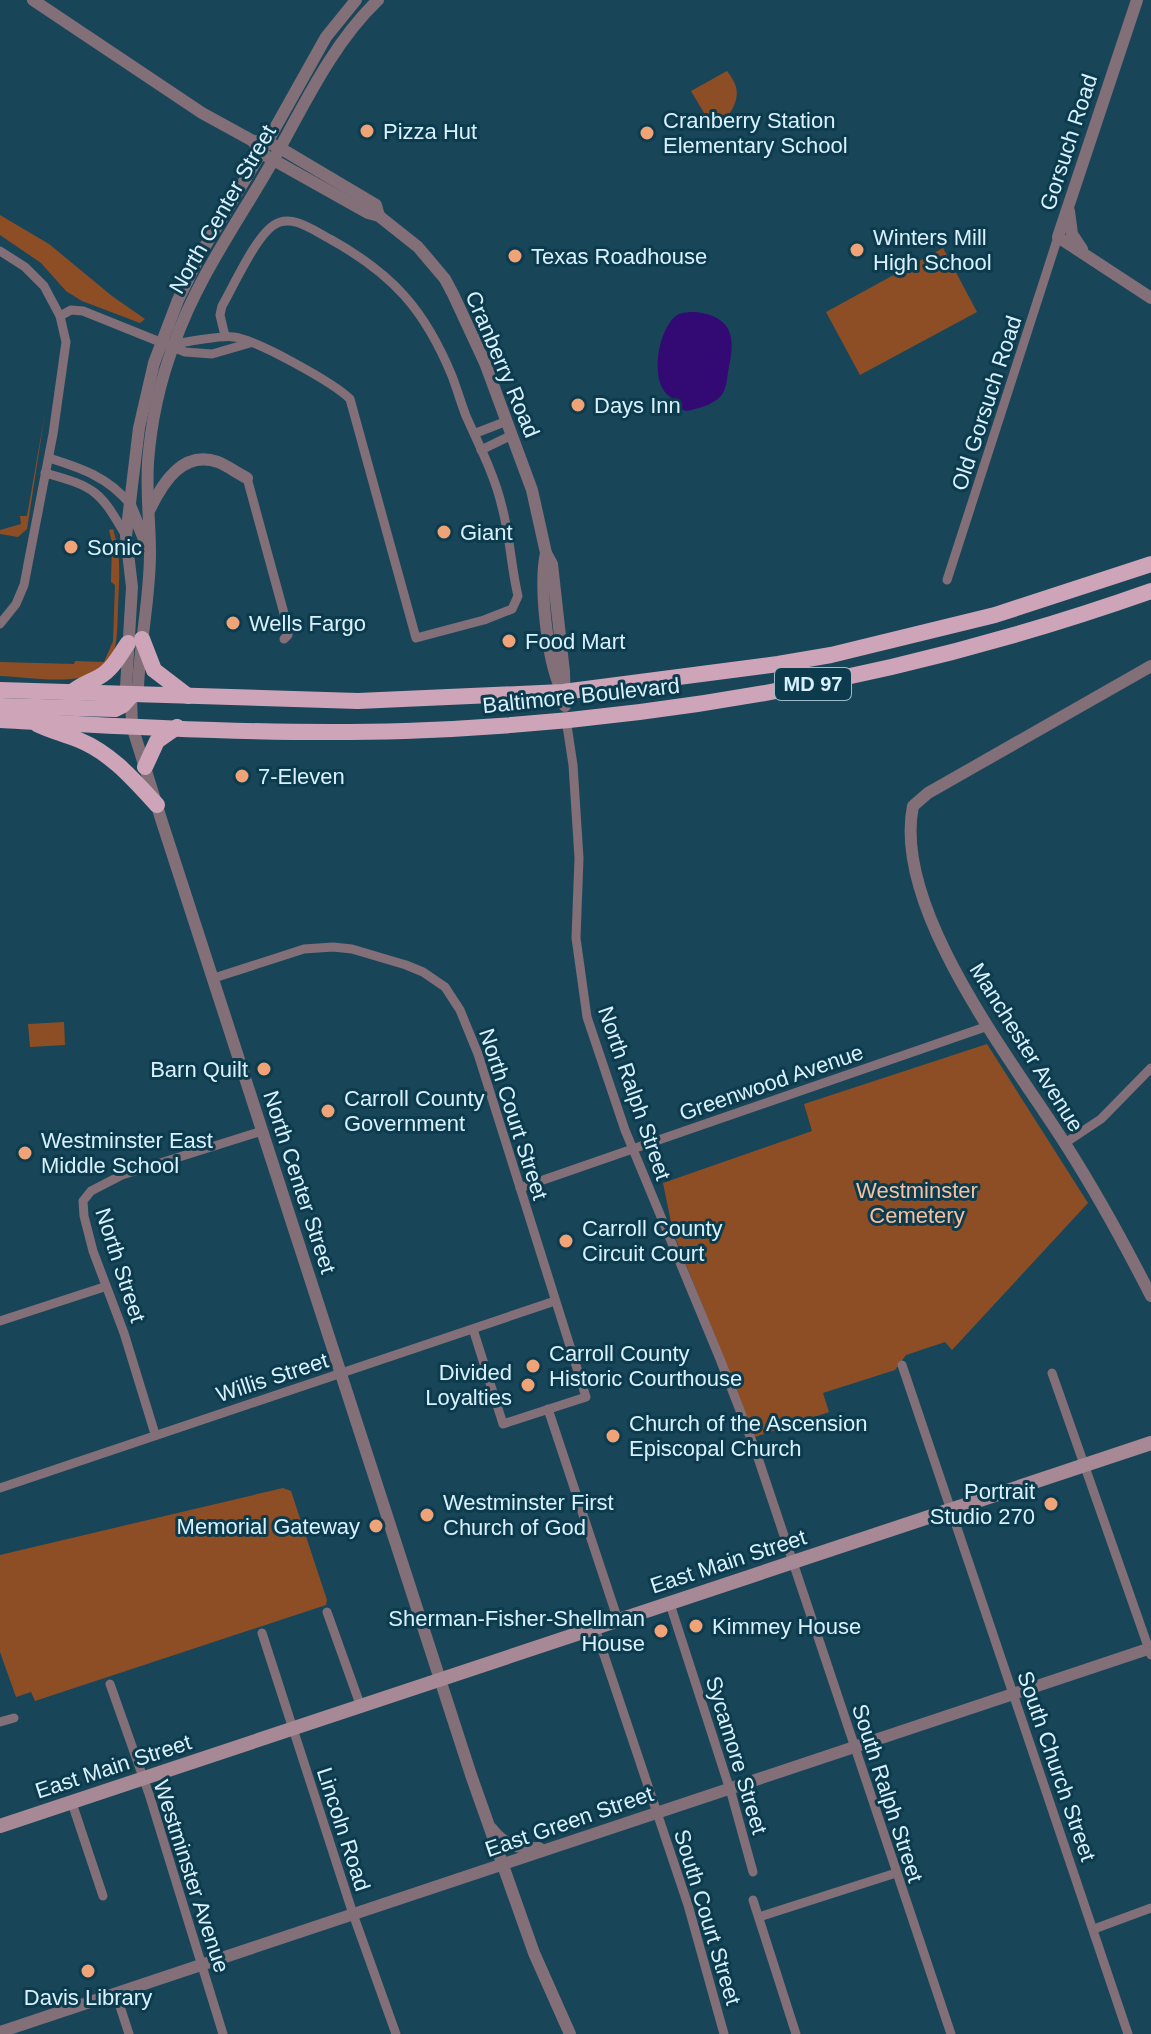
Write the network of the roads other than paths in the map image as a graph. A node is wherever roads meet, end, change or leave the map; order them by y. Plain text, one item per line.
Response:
1 (33, 0) edge
2 (356, 0) edge
3 (378, 0) edge
4 (1137, 0) edge
5 (260, 145) junction
6 (276, 154) junction
7 (1070, 200) junction
8 (1058, 237) junction
9 (0, 251) edge
10 (1088, 257) junction
11 (1151, 298) edge
12 (60, 316) junction
13 (225, 336) junction
14 (167, 343) junction
15 (250, 343) junction
16 (507, 421) junction
17 (476, 433) junction
18 (512, 435) junction
19 (481, 450) junction
20 (49, 458) junction
21 (45, 473) junction
22 (247, 478) joint
23 (130, 504) junction
24 (148, 512) junction
25 (126, 536) junction
26 (150, 554) junction
27 (1151, 564) edge
28 (947, 580) dead end
29 (1151, 591) edge
30 (0, 624) edge
31 (284, 639) dead end
32 (135, 641) junction
33 (1151, 666) edge
34 (0, 690) edge
35 (71, 693) junction
36 (131, 696) junction
37 (190, 697) junction
38 (0, 706) edge
39 (565, 706) junction
40 (0, 720) edge
41 (32, 722) junction
42 (132, 726) junction
43 (177, 727) junction
44 (145, 767) junction
45 (157, 805) junction
46 (214, 978) junction
47 (988, 1026) junction
48 (1151, 1068) edge
49 (262, 1131) junction
50 (1065, 1143) junction
51 (633, 1148) junction
52 (520, 1188) junction
53 (104, 1287) junction
54 (1149, 1289) edge
55 (555, 1301) junction
56 (0, 1321) edge
57 (473, 1329) junction
58 (902, 1365) dead end
59 (1052, 1373) dead end
60 (341, 1374) junction
61 (548, 1409) junction
62 (155, 1434) junction
63 (1151, 1443) edge
64 (1084, 1466) junction
65 (0, 1488) edge
66 (950, 1511) junction
67 (792, 1563) junction
68 (670, 1604) junction
69 (327, 1612) dead end
70 (618, 1620) junction
71 (595, 1628) junction
72 (262, 1633) dead end
73 (1150, 1650) edge
74 (440, 1680) junction
75 (110, 1684) dead end
76 (1013, 1694) junction
77 (361, 1707) junction
78 (14, 1718) dead end
79 (0, 1722) edge
80 (293, 1729) junction
81 (854, 1747) junction
82 (143, 1780) junction
83 (730, 1789) junction
84 (72, 1803) junction
85 (658, 1812) junction
86 (488, 1823) junction
87 (0, 1826) edge
88 (565, 1843) junction
89 (503, 1865) junction
90 (753, 1872) dead end
91 (896, 1873) junction
92 (103, 1896) dead end
93 (753, 1900) dead end
94 (1151, 1908) edge
95 (353, 1914) junction
96 (759, 1917) junction
97 (1094, 1929) junction
98 (202, 1965) junction
99 (116, 1994) junction
100 (0, 2032) edge
101 (129, 2034) edge
102 (223, 2034) edge
103 (396, 2034) edge
104 (570, 2034) edge
105 (724, 2034) edge
106 (796, 2034) edge
107 (951, 2034) edge
108 (1128, 2034) edge

1 - 5 street, Cranberry Road
2 - 5 street, North Center Street
3 - 6 street, North Center Street
4 - 7 street, Gorsuch Road
5 - 6 street, Cranberry Road
5 - 14 street, North Center Street
6 - 14 street, North Center Street
6 - 16 street, Cranberry Road
7 - 8 street, Gorsuch Road
7 - 10 street
8 - 10 street, Gorsuch Road
8 - 28 street, Old Gorsuch Road
9 - 12 street
10 - 11 street, Gorsuch Road
12 - 14 street
12 - 20 street
13 - 14 street
13 - 15 street
13 - 17 street
14 - 15 street
14 - 23 street, North Center Street
14 - 24 street, North Center Street
15 - 19 street
16 - 17 street
16 - 18 street, Cranberry Road
17 - 19 street
18 - 19 street
18 - 39 street, Cranberry Road
20 - 21 street
20 - 23 street
21 - 25 street
21 - 30 street
22 - 24 street
22 - 31 street
23 - 25 street, North Center Street
23 - 26 street
24 - 26 street, North Center Street
25 - 32 street, North Center Street
26 - 32 street, North Center Street
27 - 39 highway, Baltimore Boulevard / MD 97
29 - 39 highway, Baltimore Boulevard / MD 97
32 - 35 highway
32 - 36 street, North Center Street
32 - 37 highway
33 - 47 street, Manchester Avenue
34 - 35 highway, Baltimore Boulevard / MD 97
35 - 36 highway, Baltimore Boulevard / MD 97
36 - 37 highway, Baltimore Boulevard / MD 97
36 - 38 highway
36 - 42 street, North Center Street
37 - 39 highway, Baltimore Boulevard / MD 97
39 - 43 highway, Baltimore Boulevard / MD 97
39 - 51 street, North Ralph Street
40 - 41 highway, Baltimore Boulevard / MD 97
41 - 42 highway, Baltimore Boulevard / MD 97
41 - 45 highway
42 - 43 highway, Baltimore Boulevard / MD 97
42 - 44 street, North Center Street
43 - 44 highway
44 - 45 street, North Center Street
45 - 46 street, North Center Street
46 - 49 street, North Center Street
46 - 52 street, North Court Street
47 - 50 street, Manchester Avenue
47 - 51 street, Greenwood Avenue
48 - 50 street
49 - 53 street, North Street
49 - 60 street, North Center Street
50 - 54 street, Manchester Avenue
51 - 52 street, Greenwood Avenue
51 - 67 street, North Ralph Street
52 - 55 street, North Court Street
53 - 56 street
53 - 62 street, North Street
55 - 57 street, Willis Street
55 - 61 street, North Court Street
57 - 60 street, Willis Street
57 - 61 street
58 - 66 street, South Church Street
59 - 64 street
60 - 62 street, Willis Street
60 - 74 street, North Center Street
61 - 70 street
62 - 65 street, Willis Street
63 - 64 main road, East Main Street
64 - 66 main road, East Main Street
64 - 73 street
66 - 67 main road, East Main Street
66 - 76 street, South Church Street
67 - 68 main road, East Main Street
67 - 81 street, South Ralph Street
68 - 70 main road, East Main Street
68 - 83 street, Sycamore Street
69 - 77 street
70 - 71 main road, East Main Street
71 - 74 main road, East Main Street
71 - 85 street, South Court Street
72 - 80 street, Lincoln Road
73 - 76 street, East Green Street
74 - 77 main road, East Main Street
74 - 86 street, North Center Street
75 - 82 street, Westminster Avenue
76 - 81 street, East Green Street
76 - 97 street, South Church Street
77 - 80 main road, East Main Street
78 - 79 street
80 - 82 main road, East Main Street
80 - 95 street, Lincoln Road
81 - 83 street, East Green Street
81 - 91 street, South Ralph Street
82 - 84 main road, East Main Street
82 - 98 street, Westminster Avenue
83 - 85 street, East Green Street
83 - 90 street, Sycamore Street
84 - 87 main road, East Main Street
84 - 92 street
85 - 88 street, East Green Street
85 - 105 street, South Court Street
86 - 88 street
86 - 89 street, North Center Street
88 - 89 street, East Green Street
89 - 95 street, East Green Street
89 - 104 street, North Center Street
91 - 96 street
91 - 107 street, South Ralph Street
93 - 96 street
94 - 97 street
95 - 98 street, East Green Street
95 - 103 street, Lincoln Road
96 - 106 street
97 - 108 street, South Church Street
98 - 99 street, East Green Street
98 - 102 street, Westminster Avenue
99 - 100 street, East Green Street
99 - 101 street

